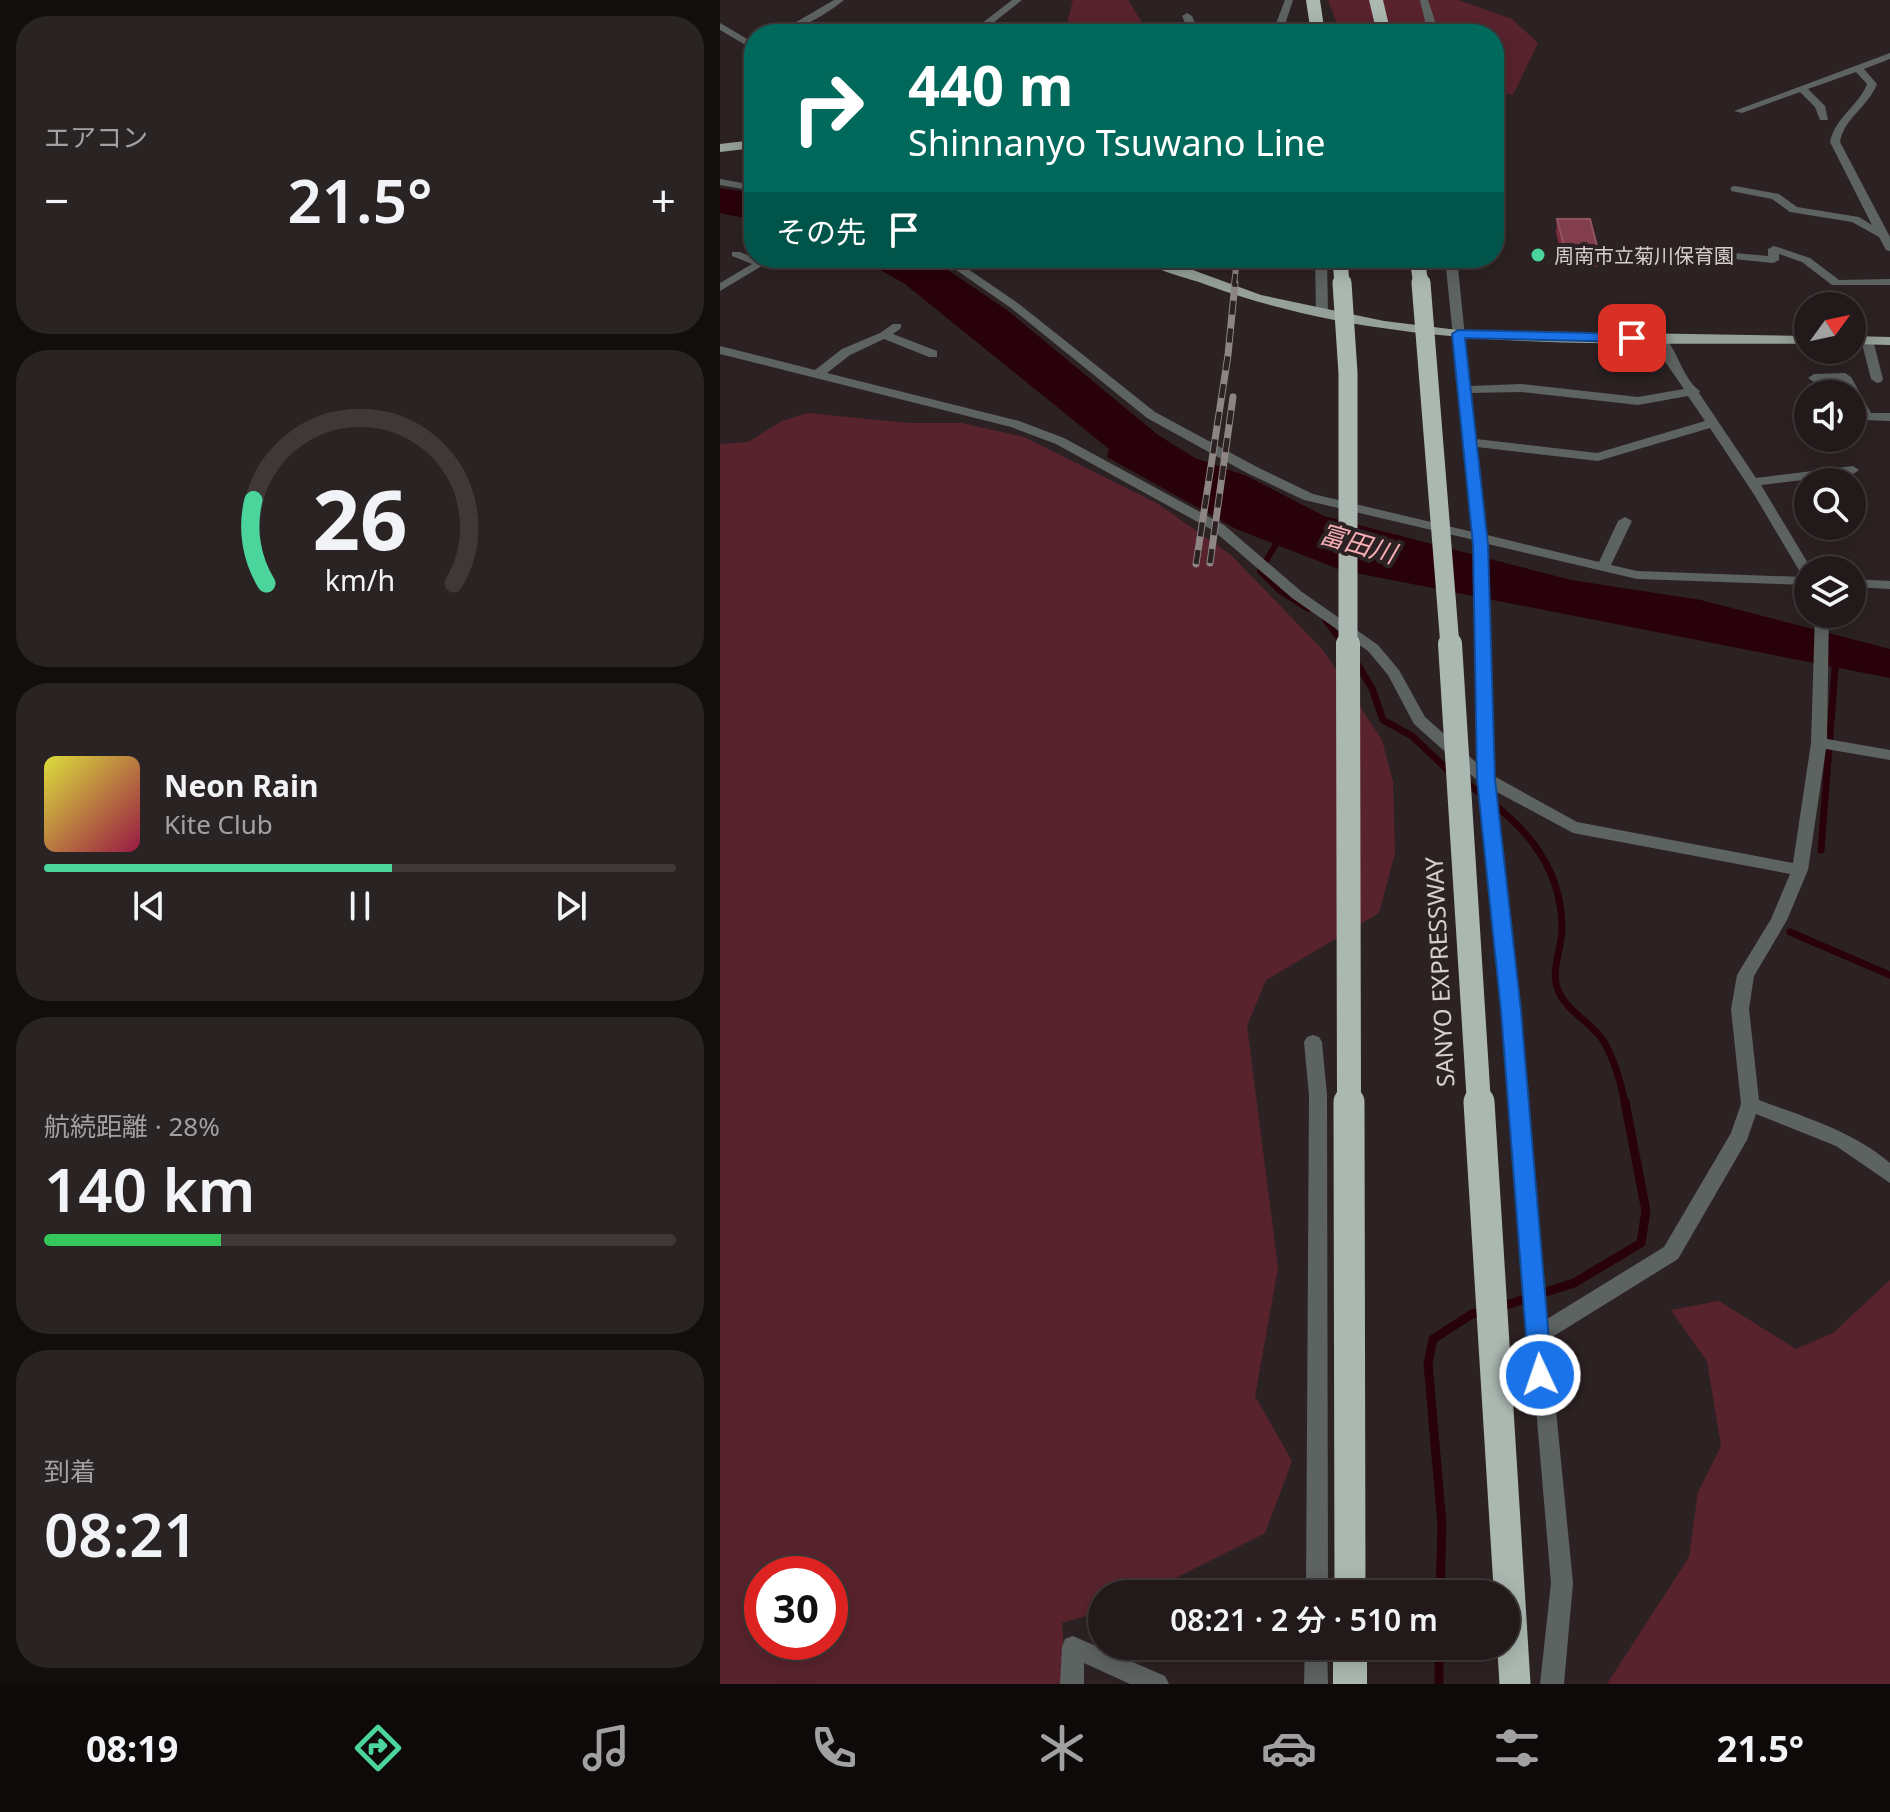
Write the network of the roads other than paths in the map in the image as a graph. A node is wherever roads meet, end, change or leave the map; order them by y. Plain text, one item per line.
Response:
1 (840, 0) edge
2 (1018, 0) edge
3 (1289, 0) edge
4 (1313, 0) edge
5 (1376, 0) edge
6 (1424, 0) edge
7 (1187, 16) dead end
8 (798, 24) edge
9 (986, 24) edge
10 (1191, 24) edge
11 (1281, 24) edge
12 (1317, 24) edge
13 (1382, 24) edge
14 (1428, 24) edge
15 (720, 26) edge
16 (744, 39) edge
17 (1890, 56) edge
18 (1858, 68) junction
19 (1803, 89) junction
20 (1739, 111) dead end
21 (1824, 118) dead end
22 (744, 144) edge
23 (720, 148) edge
24 (720, 182) edge
25 (744, 186) edge
26 (1735, 189) dead end
27 (1890, 216) edge
28 (1875, 219) junction
29 (1883, 234) junction
30 (1890, 248) edge
31 (736, 254) dead end
32 (1734, 256) dead end
33 (744, 257) edge
34 (753, 268) edge
35 (960, 268) edge
36 (1174, 268) edge
37 (1321, 268) edge
38 (1341, 268) edge
39 (1418, 268) edge
40 (1452, 268) edge
41 (1890, 282) edge
42 (720, 288) edge
43 (1322, 314) junction
44 (897, 326) dead end
45 (1458, 334) junction
46 (884, 335) junction
47 (1660, 338) junction
48 (1794, 340) edge
49 (1866, 340) edge
50 (1890, 341) edge
51 (720, 350) edge
52 (933, 354) dead end
53 (1866, 355) edge
54 (818, 374) junction
55 (1814, 378) dead end
56 (1877, 379) dead end
57 (1465, 390) junction
58 (1694, 391) junction
59 (1890, 417) edge
60 (1712, 423) junction
61 (1469, 442) junction
62 (1794, 477) edge
63 (1752, 482) junction
64 (1625, 521) dead end
65 (1480, 541) junction
66 (1797, 556) edge
67 (1603, 567) junction
68 (1794, 581) edge
69 (1866, 584) edge
70 (1890, 585) edge
71 (1822, 628) edge
72 (1819, 743) junction
73 (1890, 755) edge
74 (1486, 779) junction
75 (1800, 870) junction
76 (1313, 1042) dead end
77 (1750, 1104) junction
78 (1890, 1175) edge
79 (1538, 1335) junction
80 (1317, 1580) edge
81 (1350, 1580) edge
82 (1316, 1660) edge
83 (1350, 1660) edge
84 (1072, 1684) edge
85 (1157, 1684) edge
86 (1316, 1684) edge
87 (1350, 1684) edge
88 (1515, 1684) edge
89 (1552, 1684) edge

1 - 8 street
2 - 9 street
3 - 11 street
4 - 12 highway
5 - 13 highway
6 - 14 street
7 - 10 street
15 - 16 street
17 - 18 street
18 - 19 street
18 - 28 street
19 - 20 street
19 - 21 street
22 - 23 main road
24 - 25 street
26 - 29 street
27 - 28 street
28 - 29 street
29 - 30 street
31 - 33 street
32 - 41 street
34 - 42 street
35 - 65 street
36 - 43 main road
37 - 43 street
38 - 81 highway, bridge
39 - 88 highway, SANYO EXPRESSWAY, bridge
40 - 45 street
43 - 45 main road
44 - 46 street
45 - 47 main road
45 - 57 street
46 - 52 street
46 - 54 street
47 - 48 main road
47 - 58 street
49 - 50 main road
51 - 54 street
53 - 56 street
54 - 74 street
55 - 59 street
57 - 58 street
57 - 61 street
58 - 60 street
60 - 61 street
60 - 63 street
61 - 65 street
62 - 63 street
63 - 66 street
64 - 67 street
65 - 67 street
65 - 74 street
67 - 68 street
69 - 70 street
71 - 72 street
72 - 73 street
72 - 75 street
74 - 75 street
74 - 79 street
75 - 77 street
76 - 80 street
77 - 78 street
77 - 79 street
79 - 89 street
82 - 86 street
83 - 87 highway
84 - 85 street

